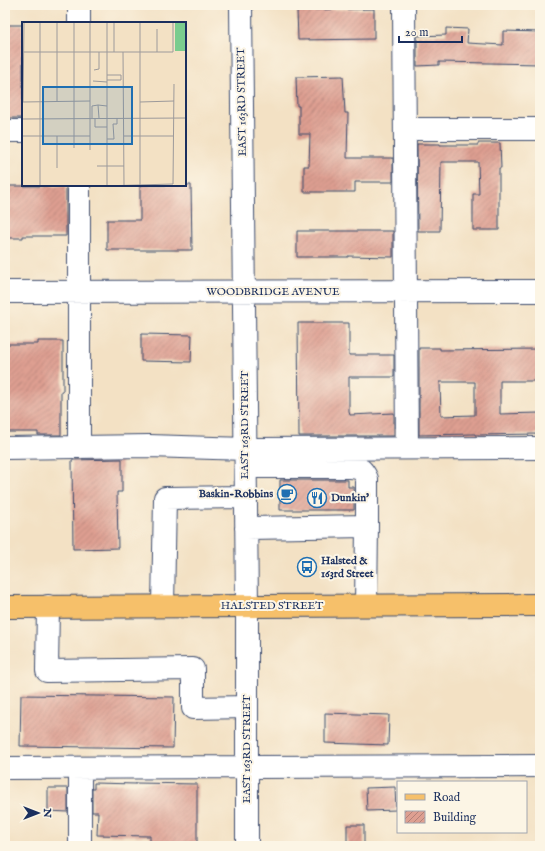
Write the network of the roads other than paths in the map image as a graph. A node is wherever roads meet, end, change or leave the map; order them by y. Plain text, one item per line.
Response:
1 (79, 5) edge
2 (242, 5) edge
3 (404, 5) edge
4 (79, 22) edge
5 (405, 129) junction
6 (540, 129) edge
7 (5, 131) edge
8 (22, 131) edge
9 (79, 186) edge
10 (5, 292) edge
11 (79, 292) junction
12 (244, 292) junction
13 (406, 292) junction
14 (540, 292) edge
15 (79, 447) junction
16 (5, 448) edge
17 (407, 448) junction
18 (540, 448) edge
19 (246, 458) junction
20 (246, 497) junction
21 (367, 526) junction
22 (246, 528) junction
23 (366, 605) junction
24 (540, 605) edge
25 (5, 606) edge
26 (48, 606) junction
27 (163, 606) junction
28 (247, 606) junction
29 (247, 707) junction
30 (540, 766) edge
31 (247, 767) junction
32 (5, 768) edge
33 (80, 768) junction
34 (80, 846) edge
35 (247, 846) edge

1 - 4 street
2 - 12 street, EAST 163RD STREET
3 - 5 street
5 - 6 street
5 - 13 street
7 - 8 street
9 - 11 street
10 - 11 street, WOODBRIDGE AVENUE
11 - 12 street, WOODBRIDGE AVENUE
11 - 15 street
12 - 13 street, WOODBRIDGE AVENUE
12 - 19 street, EAST 163RD STREET
13 - 14 street, WOODBRIDGE AVENUE
13 - 17 street
15 - 16 street
15 - 19 street
17 - 18 street
17 - 19 street
19 - 20 street, EAST 163RD STREET
19 - 21 street
20 - 22 street, EAST 163RD STREET
20 - 27 street
21 - 22 street
21 - 23 street
22 - 28 street, EAST 163RD STREET
23 - 24 main road, HALSTED STREET
23 - 28 main road, HALSTED STREET
25 - 26 main road, HALSTED STREET
26 - 27 main road, HALSTED STREET
26 - 29 street
27 - 28 main road, HALSTED STREET
28 - 29 street, EAST 163RD STREET
29 - 31 street, EAST 163RD STREET
30 - 31 street
31 - 33 street
31 - 35 street, EAST 163RD STREET
32 - 33 street
33 - 34 street

